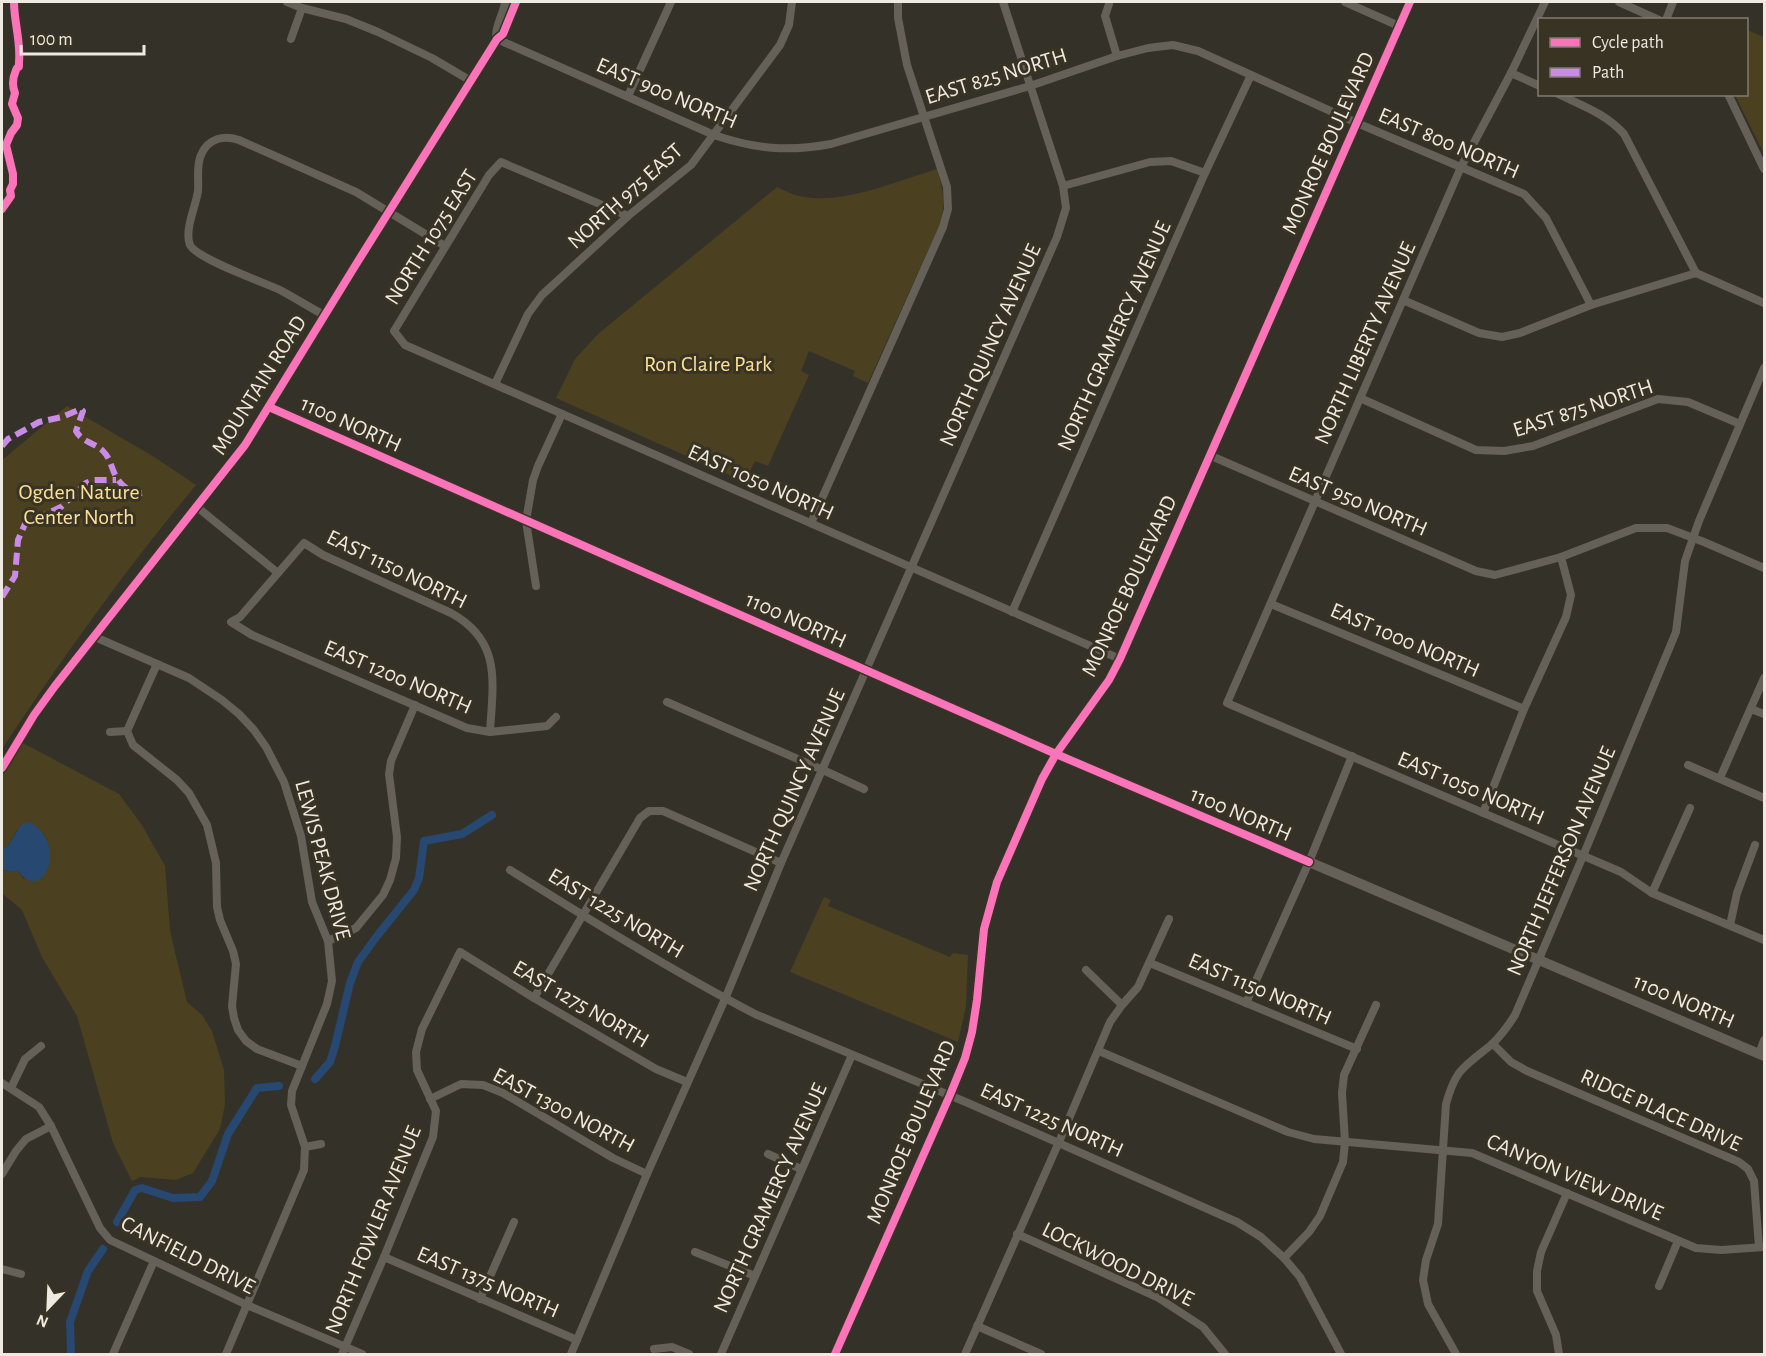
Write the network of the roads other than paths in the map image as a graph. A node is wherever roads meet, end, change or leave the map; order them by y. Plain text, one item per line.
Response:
1 (287, 2) edge
2 (506, 2) edge
3 (516, 2) edge
4 (671, 2) edge
5 (792, 2) edge
6 (898, 2) edge
7 (1004, 2) edge
8 (1345, 2) edge
9 (1410, 2) edge
10 (1545, 2) edge
11 (1619, 2) edge
12 (1673, 2) edge
13 (1109, 4) dead end
14 (302, 8) junction
15 (1655, 18) edge
16 (1666, 18) edge
17 (1399, 26) junction
18 (291, 39) dead end
19 (497, 39) junction
20 (1173, 45) joint
21 (1117, 56) junction
22 (1511, 73) junction
23 (1251, 75) junction
24 (471, 81) junction
25 (1030, 86) junction
26 (1538, 86) edge
27 (627, 96) junction
28 (1562, 96) edge
29 (1729, 96) edge
30 (925, 117) junction
31 (1357, 123) junction
32 (714, 135) junction
33 (831, 144) joint
34 (1461, 167) junction
35 (1764, 169) edge
36 (1205, 173) junction
37 (1063, 186) junction
38 (389, 212) junction
39 (628, 216) junction
40 (445, 246) junction
41 (1696, 273) junction
42 (1403, 300) junction
43 (1764, 303) edge
44 (1592, 305) junction
45 (324, 315) junction
46 (394, 331) joint
47 (1764, 368) edge
48 (495, 384) junction
49 (1360, 398) junction
50 (268, 407) junction
51 (562, 414) junction
52 (1740, 424) junction
53 (1209, 455) junction
54 (1316, 502) junction
55 (197, 507) junction
56 (526, 520) junction
57 (811, 523) junction
58 (1693, 537) junction
59 (1561, 557) junction
60 (911, 567) junction
61 (1764, 568) edge
62 (279, 573) junction
63 (536, 586) dead end
64 (1271, 604) junction
65 (1012, 612) junction
66 (95, 637) junction
67 (1120, 658) junction
68 (157, 664) junction
69 (866, 670) junction
70 (1764, 678) edge
71 (667, 702) dead end
72 (1227, 703) joint
73 (415, 705) junction
74 (1524, 709) junction
75 (1751, 709) junction
76 (1764, 714) edge
77 (556, 717) dead end
78 (127, 731) junction
79 (110, 732) dead end
80 (490, 732) junction
81 (1056, 754) junction
82 (1352, 756) junction
83 (1688, 765) dead end
84 (2, 768) edge
85 (823, 770) junction
86 (1720, 778) junction
87 (864, 789) dead end
88 (1764, 798) edge
89 (1690, 808) dead end
90 (1483, 813) junction
91 (1755, 845) dead end
92 (1583, 856) junction
93 (1310, 862) junction
94 (781, 863) junction
95 (510, 870) dead end
96 (1652, 892) junction
97 (582, 915) junction
98 (1169, 919) dead end
99 (1730, 925) junction
100 (1764, 940) edge
101 (328, 941) junction
102 (460, 952) joint
103 (1539, 960) junction
104 (1150, 963) junction
105 (1086, 970) dead end
106 (534, 998) junction
107 (725, 999) junction
108 (1246, 1003) junction
109 (1122, 1005) junction
110 (1376, 1005) dead end
111 (1764, 1040) edge
112 (1493, 1044) junction
113 (41, 1046) dead end
114 (1357, 1049) junction
115 (1099, 1051) junction
116 (852, 1055) junction
117 (1762, 1055) edge
118 (302, 1066) junction
119 (687, 1082) junction
120 (2, 1083) edge
121 (11, 1088) junction
122 (950, 1095) junction
123 (430, 1099) junction
124 (51, 1126) junction
125 (1059, 1142) junction
126 (1345, 1142) junction
127 (321, 1144) dead end
128 (305, 1147) junction
129 (1443, 1149) junction
130 (768, 1154) dead end
131 (801, 1169) junction
132 (2, 1174) edge
133 (647, 1174) junction
134 (1567, 1193) junction
135 (514, 1222) dead end
136 (1017, 1234) junction
137 (1678, 1241) junction
138 (1762, 1247) edge
139 (695, 1252) dead end
140 (384, 1257) junction
141 (1284, 1258) junction
142 (154, 1261) junction
143 (2, 1269) edge
144 (21, 1274) dead end
145 (755, 1276) junction
146 (1659, 1286) dead end
147 (480, 1299) junction
148 (247, 1305) junction
149 (977, 1326) junction
150 (577, 1340) junction
151 (654, 1349) dead end
152 (343, 1351) edge
153 (112, 1354) edge
154 (226, 1354) edge
155 (362, 1354) edge
156 (571, 1354) edge
157 (689, 1354) edge
158 (722, 1354) edge
159 (835, 1354) edge
160 (965, 1354) edge
161 (1041, 1354) edge
162 (1225, 1354) edge
163 (1341, 1354) edge
164 (1456, 1354) edge
165 (1559, 1354) edge

1 - 14 street
2 - 19 street, MOUNTAIN ROAD
3 - 19 street, MOUNTAIN ROAD
4 - 27 street
5 - 32 street, NORTH 975 EAST
6 - 30 street
7 - 25 street, NORTH QUINCY AVENUE
8 - 17 street
9 - 17 street, MONROE BOULEVARD
10 - 22 street, NORTH LIBERTY AVENUE
11 - 15 street
12 - 16 street
13 - 21 street
14 - 18 street
14 - 24 street
17 - 31 street, MONROE BOULEVARD
19 - 24 street, MOUNTAIN ROAD
19 - 27 street, EAST 900 NORTH
20 - 21 street, EAST 825 NORTH
20 - 23 street, EAST 800 NORTH
21 - 25 street, EAST 825 NORTH
22 - 26 street
22 - 34 street, NORTH LIBERTY AVENUE
23 - 31 street, EAST 800 NORTH
23 - 36 street, NORTH GRAMERCY AVENUE
24 - 38 street, MOUNTAIN ROAD
25 - 30 street, EAST 825 NORTH
25 - 37 street, NORTH QUINCY AVENUE
27 - 32 street, EAST 900 NORTH
28 - 41 street
29 - 35 street
30 - 33 street, EAST 825 NORTH
30 - 57 street
31 - 34 street, EAST 800 NORTH
31 - 53 street, MONROE BOULEVARD
32 - 33 street, EAST 900 NORTH
32 - 39 street, NORTH 975 EAST
34 - 42 street, NORTH LIBERTY AVENUE
34 - 44 street, EAST 800 NORTH
36 - 37 street
36 - 65 street, NORTH GRAMERCY AVENUE
37 - 60 street, NORTH QUINCY AVENUE
38 - 40 street
38 - 45 street, MOUNTAIN ROAD
38 - 45 street
39 - 40 street, NORTH 1075 EAST
39 - 48 street, NORTH 975 EAST
40 - 46 street, NORTH 1075 EAST
41 - 43 street
41 - 44 street
42 - 44 street
42 - 49 street, NORTH LIBERTY AVENUE
45 - 50 street, MOUNTAIN ROAD
46 - 48 street, EAST 1050 NORTH
47 - 52 street, NORTH JEFFERSON AVENUE
48 - 51 street, EAST 1050 NORTH
49 - 52 street, EAST 875 NORTH
49 - 54 street, NORTH LIBERTY AVENUE
50 - 55 street, MOUNTAIN ROAD
50 - 56 street, 1100 NORTH
51 - 56 street
51 - 57 street, EAST 1050 NORTH
52 - 58 street, NORTH JEFFERSON AVENUE
53 - 54 street, EAST 950 NORTH
53 - 67 street, MONROE BOULEVARD
54 - 59 street, EAST 950 NORTH
54 - 64 street, NORTH LIBERTY AVENUE
55 - 62 street
55 - 66 street, MOUNTAIN ROAD
56 - 63 street
56 - 69 street, 1100 NORTH
57 - 60 street, EAST 1050 NORTH
58 - 59 street
58 - 61 street
58 - 92 street, NORTH JEFFERSON AVENUE
59 - 74 street
60 - 65 street, EAST 1050 NORTH
60 - 69 street, NORTH QUINCY AVENUE
62 - 73 street, EAST 1200 NORTH
62 - 80 street, EAST 1150 NORTH
64 - 72 street, NORTH LIBERTY AVENUE
64 - 74 street, EAST 1000 NORTH
65 - 67 street, EAST 1050 NORTH
66 - 68 street, LEWIS PEAK DRIVE
66 - 84 street, MOUNTAIN ROAD
67 - 81 street, MONROE BOULEVARD
68 - 78 street
68 - 101 street, LEWIS PEAK DRIVE
69 - 81 street, 1100 NORTH
69 - 85 street, NORTH QUINCY AVENUE
70 - 75 street
71 - 85 street
72 - 82 street, EAST 1050 NORTH
73 - 80 street, EAST 1200 NORTH
73 - 101 street
74 - 90 street
75 - 76 street
75 - 86 street
77 - 80 street, EAST 1200 NORTH
78 - 79 street
78 - 118 street
81 - 93 street, 1100 NORTH
81 - 122 street, MONROE BOULEVARD
82 - 90 street, EAST 1050 NORTH
82 - 93 street
83 - 86 street
85 - 87 street
85 - 94 street, NORTH QUINCY AVENUE
86 - 88 street
89 - 96 street
90 - 92 street, EAST 1050 NORTH
91 - 99 street
92 - 96 street, EAST 1050 NORTH
92 - 103 street, NORTH JEFFERSON AVENUE
93 - 103 street, 1100 NORTH
93 - 108 street
94 - 97 street
94 - 107 street, NORTH QUINCY AVENUE
95 - 97 street, EAST 1225 NORTH
96 - 99 street, EAST 1050 NORTH
97 - 106 street
97 - 107 street, EAST 1225 NORTH
98 - 104 street
99 - 100 street, EAST 1050 NORTH
101 - 118 street, LEWIS PEAK DRIVE
102 - 106 street, EAST 1275 NORTH
102 - 123 street, NORTH FOWLER AVENUE
103 - 112 street, NORTH JEFFERSON AVENUE
103 - 117 street, 1100 NORTH
104 - 108 street, EAST 1150 NORTH
104 - 109 street
105 - 109 street
106 - 119 street, EAST 1275 NORTH
107 - 116 street, EAST 1225 NORTH
107 - 119 street, NORTH QUINCY AVENUE
108 - 114 street, EAST 1150 NORTH
109 - 115 street
110 - 114 street
111 - 117 street
112 - 129 street, NORTH JEFFERSON AVENUE
112 - 138 street, RIDGE PLACE DRIVE
113 - 121 street
114 - 126 street
115 - 125 street
115 - 126 street, CANYON VIEW DRIVE
116 - 122 street, EAST 1225 NORTH
116 - 131 street, NORTH GRAMERCY AVENUE
118 - 128 street, LEWIS PEAK DRIVE
119 - 133 street, NORTH QUINCY AVENUE
120 - 121 street, CANFIELD DRIVE
121 - 124 street, CANFIELD DRIVE
122 - 125 street, EAST 1225 NORTH
122 - 159 street, MONROE BOULEVARD
123 - 133 street, EAST 1300 NORTH
123 - 140 street, NORTH FOWLER AVENUE
124 - 132 street
124 - 142 street, CANFIELD DRIVE
125 - 136 street
125 - 141 street, EAST 1225 NORTH
126 - 129 street, CANYON VIEW DRIVE
126 - 141 street
127 - 128 street
128 - 148 street, LEWIS PEAK DRIVE
129 - 134 street, CANYON VIEW DRIVE
129 - 164 street, NORTH JEFFERSON AVENUE
130 - 131 street
131 - 145 street, NORTH GRAMERCY AVENUE
133 - 150 street, NORTH QUINCY AVENUE
134 - 137 street, CANYON VIEW DRIVE
134 - 165 street
135 - 147 street
136 - 149 street
136 - 162 street, LOCKWOOD DRIVE
137 - 138 street, CANYON VIEW DRIVE
137 - 146 street
139 - 145 street
140 - 147 street, EAST 1375 NORTH
140 - 152 street, NORTH FOWLER AVENUE
141 - 163 street, EAST 1225 NORTH
142 - 148 street, CANFIELD DRIVE
142 - 153 street
143 - 144 street
145 - 158 street, NORTH GRAMERCY AVENUE
147 - 150 street, EAST 1375 NORTH
148 - 152 street, CANFIELD DRIVE
148 - 154 street, LEWIS PEAK DRIVE
149 - 160 street
149 - 161 street
150 - 156 street, NORTH QUINCY AVENUE
151 - 157 street
152 - 155 street, CANFIELD DRIVE

